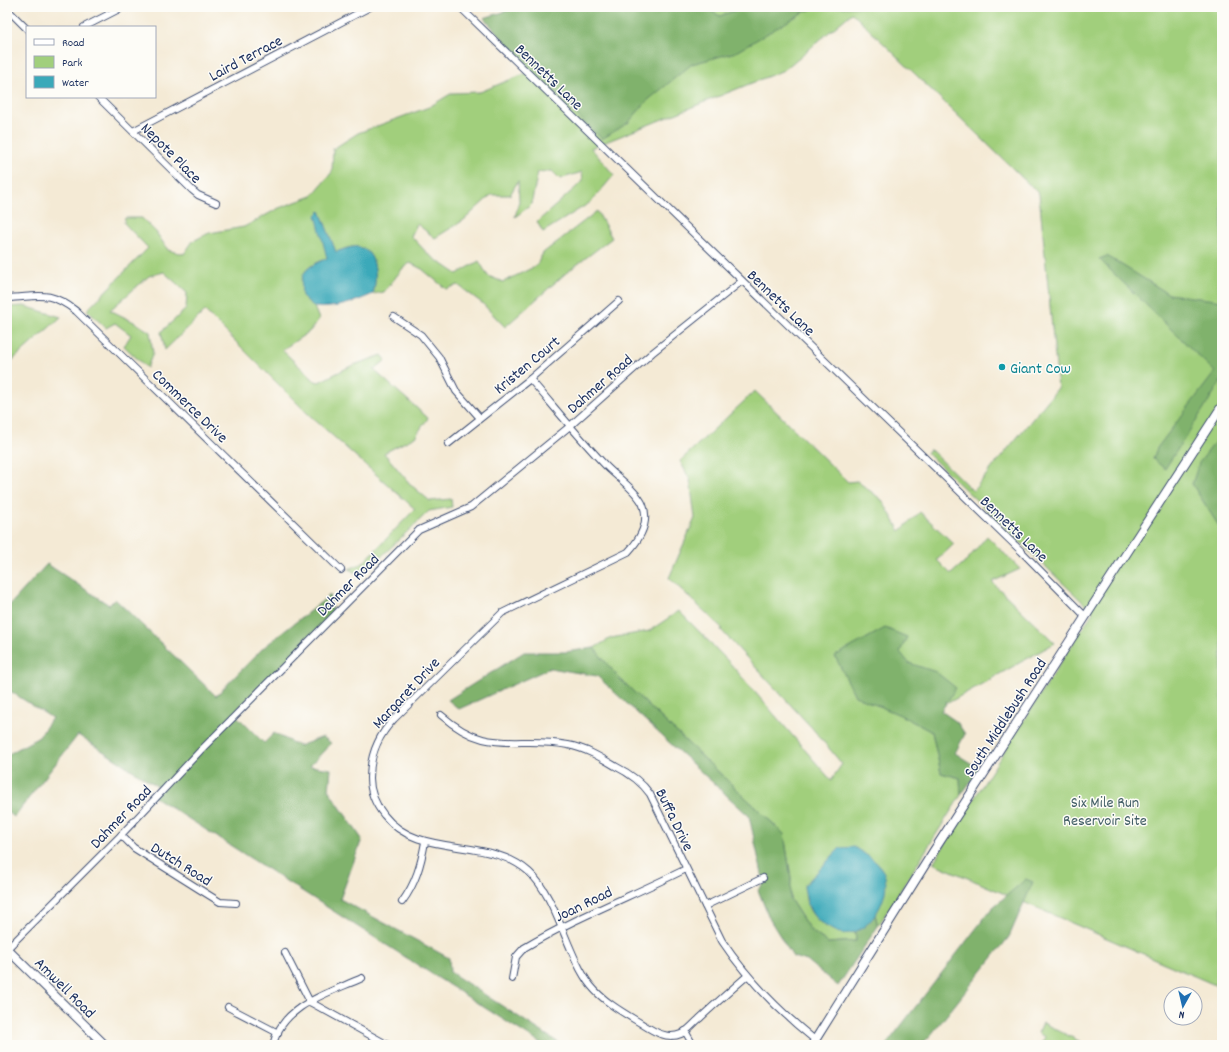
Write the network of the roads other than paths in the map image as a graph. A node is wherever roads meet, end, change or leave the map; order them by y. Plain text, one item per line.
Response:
1 (123, 7) edge
2 (370, 7) edge
3 (460, 7) edge
4 (7, 9) edge
5 (86, 26) edge
6 (26, 27) edge
7 (99, 98) edge
8 (133, 131) junction
9 (216, 203) dead end
10 (742, 281) junction
11 (7, 298) edge
12 (619, 301) dead end
13 (394, 317) dead end
14 (530, 379) junction
15 (1222, 406) edge
16 (480, 418) junction
17 (570, 426) junction
18 (448, 444) dead end
19 (341, 570) dead end
20 (1085, 616) junction
21 (441, 715) dead end
22 (121, 835) junction
23 (425, 842) junction
24 (686, 869) junction
25 (763, 878) dead end
26 (402, 902) dead end
27 (236, 903) dead end
28 (706, 906) junction
29 (561, 928) junction
30 (7, 949) edge
31 (285, 953) dead end
32 (747, 976) junction
33 (362, 978) dead end
34 (512, 979) dead end
35 (310, 1002) junction
36 (228, 1007) dead end
37 (686, 1031) junction
38 (278, 1033) junction
39 (813, 1042) edge
40 (102, 1044) edge
41 (273, 1045) edge
42 (388, 1045) edge
43 (693, 1045) edge

1 - 5 street
2 - 8 street, Laird Terrace
3 - 10 street, Bennetts Lane
4 - 6 street
7 - 8 street, Nepote Place
8 - 9 street, Nepote Place
10 - 17 street, Dahmer Road
10 - 20 street, Bennetts Lane
11 - 19 street, Commerce Drive
12 - 14 street, Kristen Court
13 - 16 street
14 - 16 street, Kristen Court
14 - 17 street, Margaret Drive
15 - 20 street, South Middlebush Road
16 - 18 street, Kristen Court
17 - 22 street, Dahmer Road
17 - 23 street, Margaret Drive
20 - 39 street, South Middlebush Road
21 - 24 street, Buffa Drive
22 - 27 street, Dutch Road
22 - 30 street, Dahmer Road
23 - 26 street
23 - 29 street, Margaret Drive
24 - 28 street, Buffa Drive
24 - 29 street, Joan Road
25 - 28 street
28 - 32 street, Buffa Drive
29 - 34 street, Joan Road
29 - 37 street, Margaret Drive
30 - 40 street, Amwell Road
31 - 35 street
32 - 37 street
32 - 39 street, Buffa Drive
33 - 35 street
35 - 38 street
35 - 42 street
36 - 38 street
37 - 43 street
38 - 41 street

